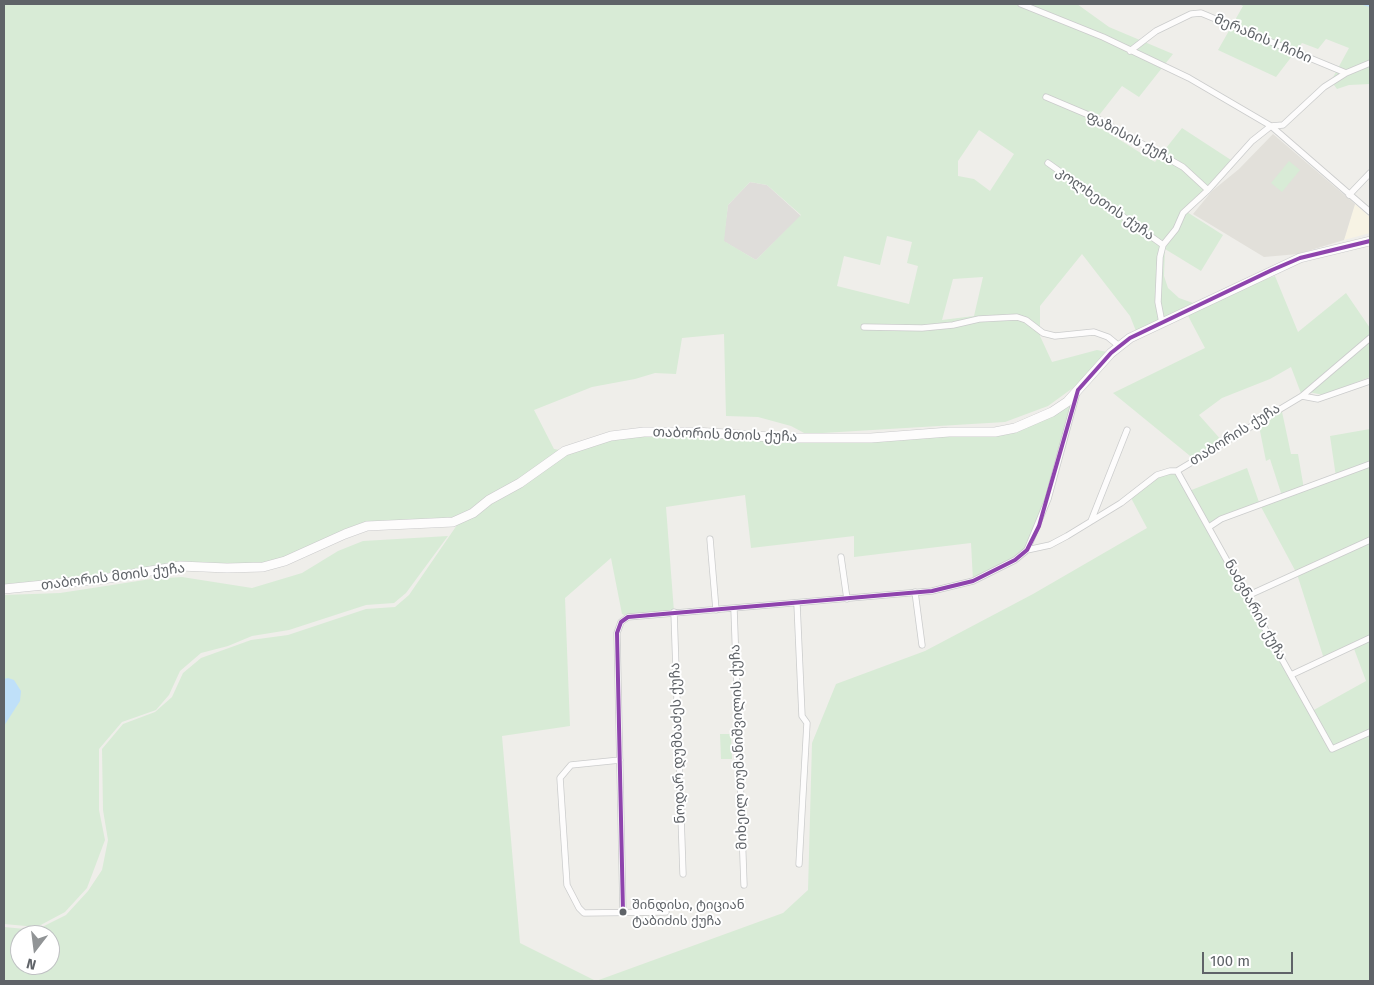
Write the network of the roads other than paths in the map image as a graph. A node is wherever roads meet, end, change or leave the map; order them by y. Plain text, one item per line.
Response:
1 (1021, 4) edge
2 (1130, 51) junction
3 (1370, 63) edge
4 (1346, 74) junction
5 (1046, 97) dead end
6 (1271, 126) junction
7 (1048, 164) dead end
8 (1370, 173) edge
9 (1208, 190) junction
10 (1349, 195) junction
11 (1370, 212) edge
12 (1370, 241) edge
13 (1163, 245) junction
14 (1162, 323) junction
15 (864, 327) dead end
16 (1370, 338) edge
17 (1119, 346) junction
18 (1370, 380) edge
19 (1078, 390) junction
20 (1302, 396) junction
21 (1127, 430) dead end
22 (1370, 464) edge
23 (1177, 471) junction
24 (1091, 522) junction
25 (1209, 527) junction
26 (710, 540) dead end
27 (1370, 540) edge
28 (1027, 550) junction
29 (841, 557) dead end
30 (4, 589) edge
31 (915, 592) junction
32 (1247, 596) junction
33 (847, 599) junction
34 (797, 604) junction
35 (734, 609) junction
36 (716, 610) junction
37 (674, 612) junction
38 (1370, 638) edge
39 (922, 645) dead end
40 (1291, 674) junction
41 (1370, 732) edge
42 (620, 760) junction
43 (799, 864) dead end
44 (683, 874) dead end
45 (744, 884) dead end
46 (623, 912) junction
47 (666, 912) dead end

1 - 2 street
2 - 4 street, მერანის I ჩიხი
2 - 6 street
3 - 4 street
4 - 6 street
5 - 9 street, ფაზისის ქუჩა
6 - 9 street
6 - 10 street
7 - 13 street, კოლხეთის ქუჩა
8 - 10 street
9 - 13 street
10 - 11 street
12 - 14 main road, თაბორის მთის ქუჩა
13 - 14 street
14 - 17 main road, თაბორის მთის ქუჩა
15 - 17 street
16 - 20 street, თაბორის ქუჩა
17 - 19 main road, თაბორის მთის ქუჩა
18 - 20 street
19 - 28 street
19 - 30 main road, თაბორის მთის ქუჩა
20 - 23 street, თაბორის ქუჩა
21 - 24 street
22 - 25 street
23 - 24 street, თაბორის ქუჩა
23 - 25 street, ნაძვნარის ქუჩა
24 - 28 street, თაბორის ქუჩა
25 - 32 street, ნაძვნარის ქუჩა
26 - 36 street
27 - 32 street
28 - 31 street
29 - 33 street
31 - 33 street
31 - 39 street
32 - 40 street, ნაძვნარის ქუჩა
33 - 34 street
34 - 35 street
34 - 43 street
35 - 36 street
35 - 45 street, მიხეილ თუმანიშვილის ქუჩა
36 - 37 street
37 - 42 street
37 - 44 street, ნოდარ დუმბაძეს ქუჩა
38 - 40 street
40 - 41 street, ნაძვნარის ქუჩა
42 - 46 street
42 - 46 street
46 - 47 street

